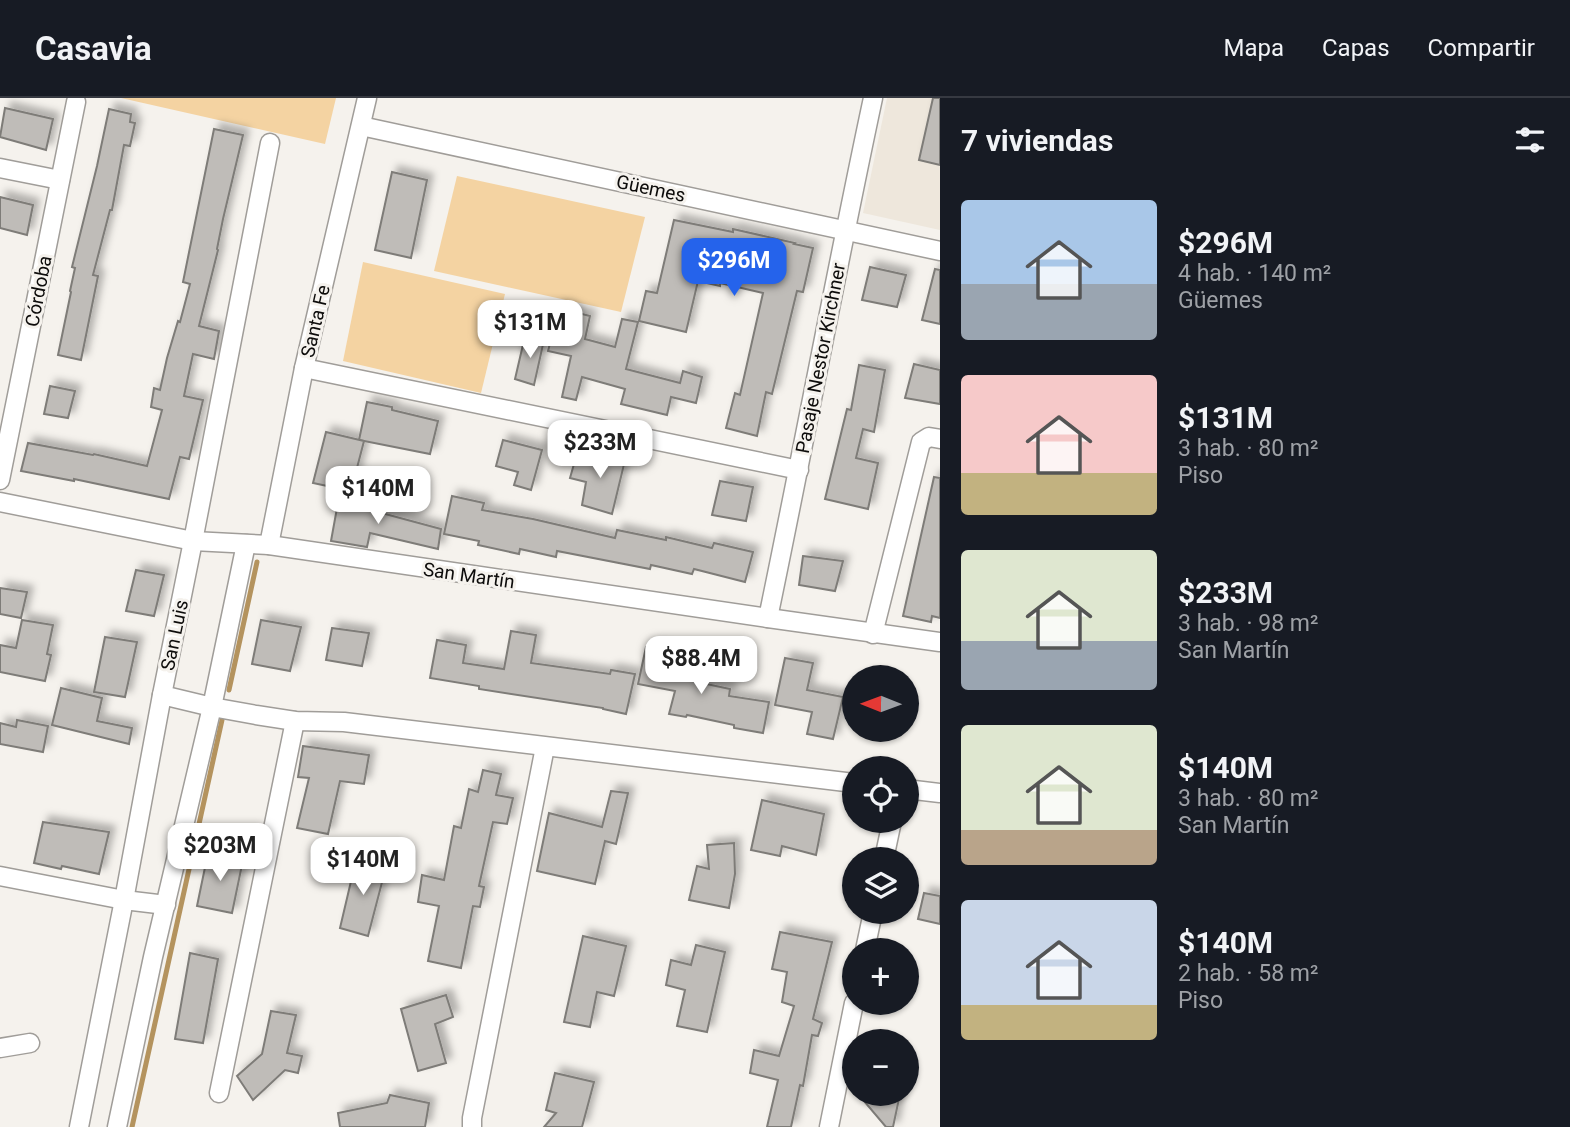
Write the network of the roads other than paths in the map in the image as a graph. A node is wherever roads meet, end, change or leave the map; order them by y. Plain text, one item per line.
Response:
1 (367, 98) edge
2 (873, 98) edge
3 (76, 102) dead end
4 (361, 126) junction
5 (270, 142) dead end
6 (0, 167) edge
7 (60, 180) junction
8 (845, 229) junction
9 (940, 251) edge
10 (304, 368) junction
11 (940, 439) edge
12 (799, 470) junction
13 (0, 480) edge
14 (0, 502) edge
15 (193, 541) junction
16 (246, 544) junction
17 (268, 545) junction
18 (768, 618) junction
19 (873, 634) junction
20 (940, 642) edge
21 (162, 695) junction
22 (212, 707) junction
23 (295, 721) junction
24 (545, 747) junction
25 (842, 782) edge
26 (919, 791) edge
27 (940, 793) edge
28 (0, 876) edge
29 (124, 900) junction
30 (166, 905) junction
31 (852, 1015) edge
32 (30, 1043) dead end
33 (0, 1048) edge
34 (219, 1093) dead end
35 (79, 1127) edge
36 (117, 1127) edge
37 (472, 1127) edge
38 (829, 1127) edge

1 - 4 street, Santa Fe
2 - 8 street, Pasaje Nestor Kirchner
3 - 7 street, Córdoba
4 - 8 street, Güemes
4 - 10 street, Santa Fe
5 - 15 street, San Luis
6 - 7 street
7 - 13 street, Córdoba
8 - 9 street, Güemes
8 - 12 street, Pasaje Nestor Kirchner
10 - 12 street
10 - 17 street, Santa Fe
11 - 19 street
12 - 18 street, Pasaje Nestor Kirchner
14 - 15 street, San Martín
15 - 16 street, San Martín
15 - 21 street, San Luis
16 - 17 street, San Martín
16 - 22 street
17 - 18 street, San Martín
18 - 19 street, San Martín
19 - 20 street, San Martín
21 - 22 street
21 - 29 street, San Luis
22 - 23 street
22 - 30 street
23 - 24 street
23 - 34 street
24 - 25 street
24 - 37 street
26 - 27 street
28 - 29 street
29 - 30 street
29 - 35 street, San Luis
30 - 36 street
31 - 38 street
32 - 33 street

